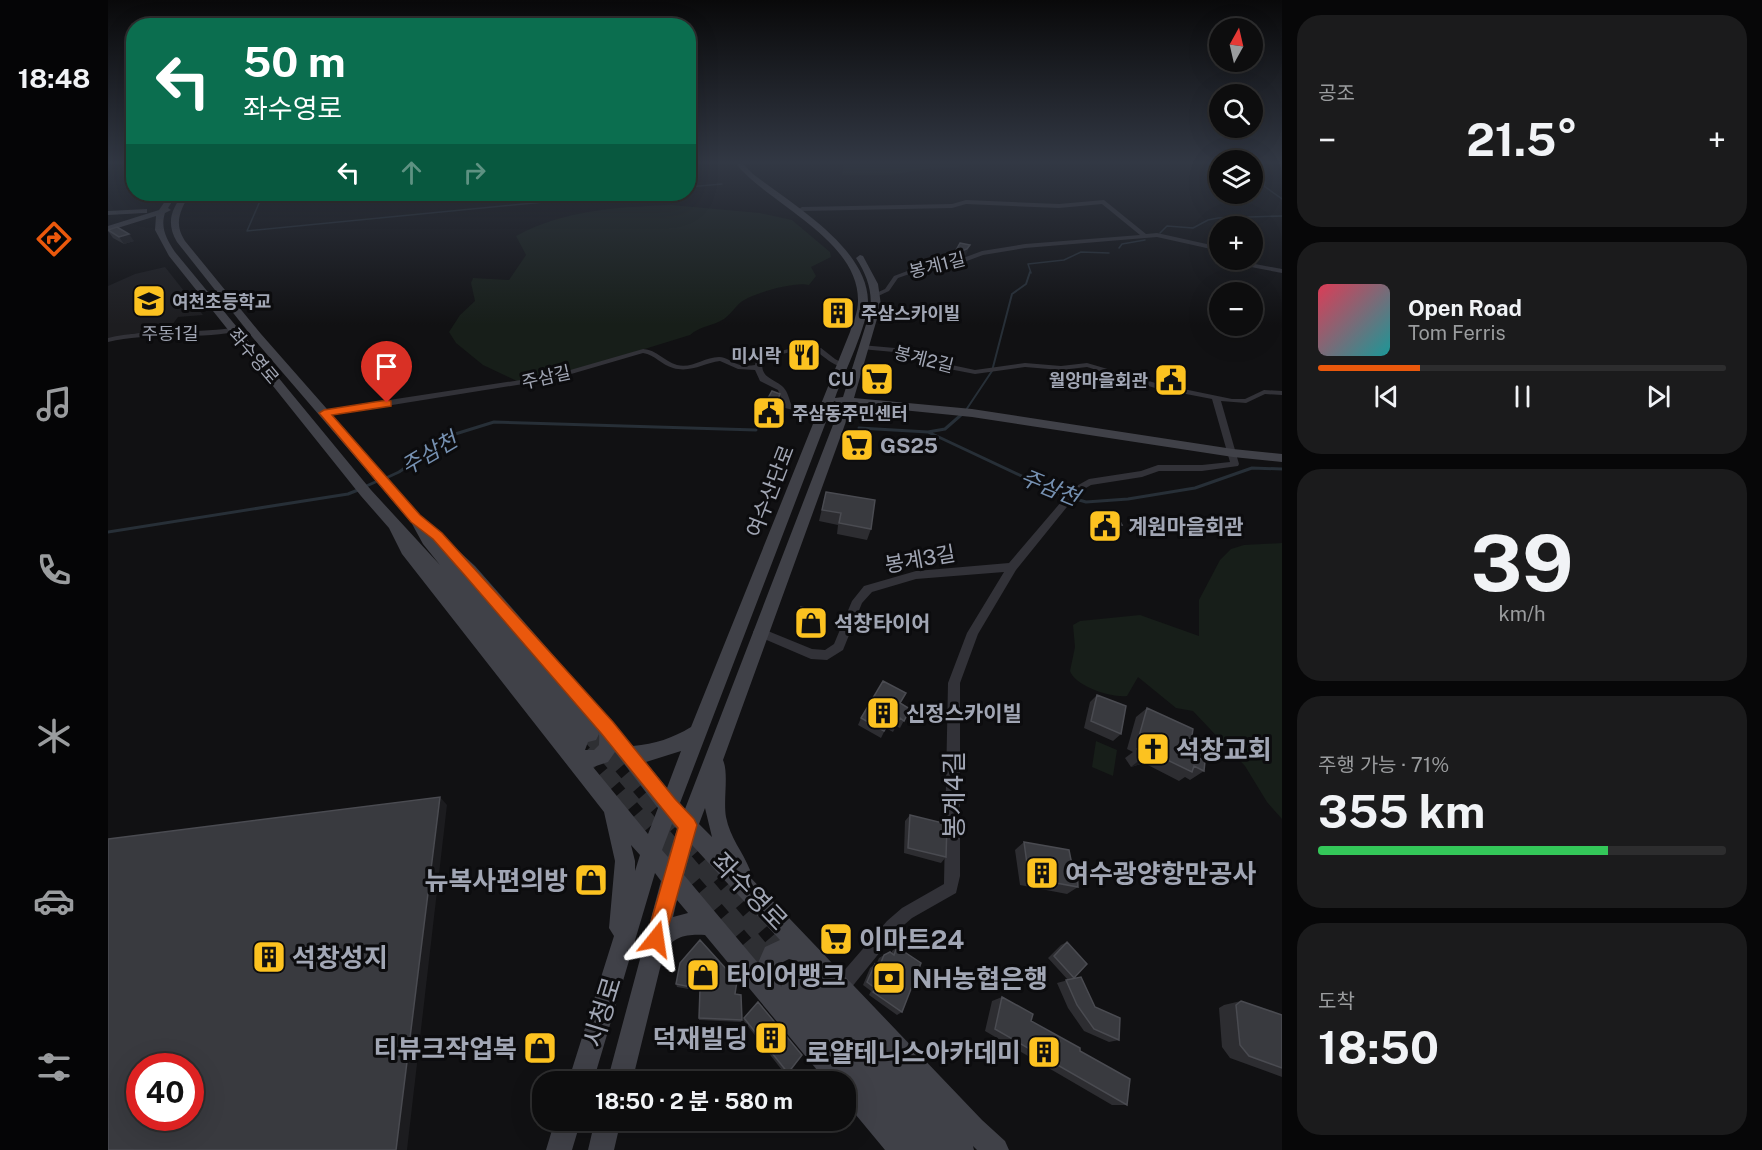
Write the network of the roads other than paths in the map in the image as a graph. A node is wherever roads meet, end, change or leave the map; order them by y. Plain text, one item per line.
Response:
1 (118, 218) edge
2 (146, 218) edge
3 (160, 218) edge
4 (174, 218) edge
5 (801, 218) edge
6 (813, 218) edge
7 (1122, 218) edge
8 (110, 230) edge
9 (1146, 237) junction
10 (163, 241) junction
11 (1209, 246) edge
12 (1263, 268) edge
13 (1282, 271) edge
14 (863, 294) junction
15 (876, 295) junction
16 (232, 330) junction
17 (108, 340) edge
18 (864, 347) junction
19 (842, 365) junction
20 (758, 367) junction
21 (1282, 393) edge
22 (828, 398) junction
23 (1216, 399) junction
24 (847, 402) junction
25 (324, 413) junction
26 (822, 414) junction
27 (1233, 453) junction
28 (1282, 458) edge
29 (1012, 567) junction
30 (759, 632) junction
31 (700, 731) junction
32 (587, 741) junction
33 (718, 741) junction
34 (631, 755) junction
35 (610, 804) junction
36 (668, 805) junction
37 (687, 825) junction
38 (651, 852) junction
39 (672, 878) junction
40 (768, 909) junction
41 (713, 926) junction
42 (809, 953) junction
43 (650, 959) junction
44 (617, 962) junction
45 (841, 987) junction
46 (789, 988) junction
47 (583, 1071) edge
48 (622, 1071) edge
49 (838, 1071) edge
50 (856, 1096) edge
51 (565, 1131) edge
52 (606, 1131) edge
53 (559, 1150) edge
54 (601, 1150) edge
55 (902, 1150) edge
56 (932, 1150) edge
57 (961, 1150) edge
58 (996, 1150) edge

1 - 8 street
2 - 8 street
3 - 10 street, 좌수영로
4 - 25 street, 좌수영로
5 - 14 street
6 - 15 street, 여수산단로
7 - 9 street
8 - 10 street
9 - 11 street, 봉계1길
9 - 15 street, 봉계1길
10 - 16 street, 좌수영로
12 - 13 street
14 - 15 street
14 - 19 street, 여수산단로
15 - 18 street, 여수산단로
16 - 17 street, 주동1길
16 - 32 street, 좌수영로
18 - 23 street, 봉계2길
18 - 24 street, 여수산단로
19 - 20 street
19 - 22 street, 여수산단로
20 - 25 street, 주삼길
20 - 26 street
21 - 23 street
22 - 24 street
22 - 26 street, 여수산단로
23 - 27 street
24 - 27 street
24 - 30 street, 여수산단로
25 - 32 street, 좌수영로
26 - 31 street, 여수산단로
27 - 28 street
27 - 29 street
29 - 30 street, 봉계3길
29 - 45 street, 봉계4길
30 - 33 street, 여수산단로
31 - 34 street
31 - 36 street, 여수산단로
32 - 34 street, 좌수영로
32 - 35 street, 좌수영로
33 - 37 street, 여수산단로
33 - 40 street
34 - 36 street, 좌수영로
35 - 38 street, 좌수영로
35 - 44 street
36 - 37 street, 좌수영로
36 - 38 street, 시청로
37 - 39 street, 시청로
37 - 40 street, 좌수영로
38 - 39 street, 좌수영로
38 - 44 street, 시청로
39 - 41 street, 좌수영로
39 - 43 street, 시청로
40 - 42 street, 좌수영로
41 - 43 street
41 - 46 street, 좌수영로
42 - 45 street, 좌수영로
42 - 46 street
43 - 48 street, 시청로
44 - 47 street, 시청로
45 - 58 street, 좌수영로
46 - 49 street, 좌수영로
46 - 56 street, 좌수영로
46 - 57 street, 좌수영로
50 - 55 street, 좌수영로
51 - 53 street
52 - 54 street

